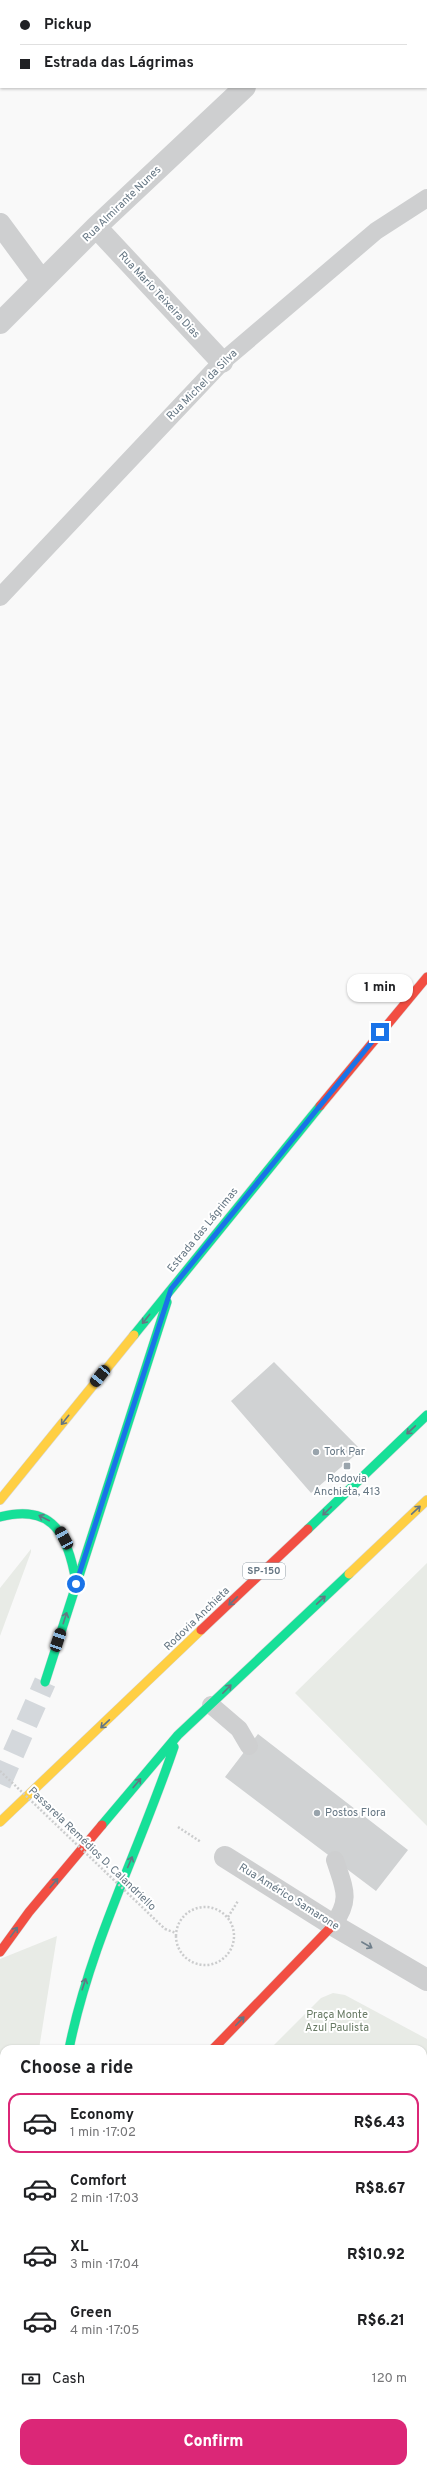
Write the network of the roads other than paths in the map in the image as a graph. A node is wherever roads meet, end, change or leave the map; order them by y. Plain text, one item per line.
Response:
1 (244, 88) edge
2 (427, 198) edge
3 (0, 224) edge
4 (96, 227) junction
5 (42, 281) junction
6 (0, 323) edge
7 (222, 362) junction
8 (0, 597) edge
9 (427, 977) edge
10 (171, 1289) junction
11 (427, 1415) edge
12 (0, 1500) edge
13 (427, 1500) edge
14 (0, 1517) edge
15 (76, 1584) junction
16 (44, 1682) tunnel mouth
17 (211, 1705) junction
18 (178, 1735) junction
19 (248, 1746) dead end
20 (0, 1822) edge
21 (225, 1857) road end
22 (335, 1860) dead end
23 (333, 1925) junction
24 (0, 1952) edge
25 (427, 1980) edge
26 (70, 2045) edge
27 (217, 2045) edge

1 - 4 street, Rua Almirante Nunes
2 - 7 lane, Rua Michel da Silva
3 - 5 street
4 - 5 street, Rua Almirante Nunes
4 - 7 street, Rua Mario Teixeira Dias
5 - 6 street, Rua Almirante Nunes
7 - 8 lane, Rua Michel da Silva
9 - 10 main road, Estrada das Lágrimas
10 -> 12 main road, Estrada das Lágrimas
10 - 15 main road
11 -> 20 main road, Rodovia Anchieta / SP-150
17 -> 13 main road
15 -> 14 main road
16 -> 15 main road
17 - 18 main road
17 - 19 lane
24 -> 18 main road
26 -> 18 main road
21 - 23 street, Rua Américo Samarone
22 - 23 lane
23 -> 25 street, Rua Américo Samarone
27 -> 23 main road

